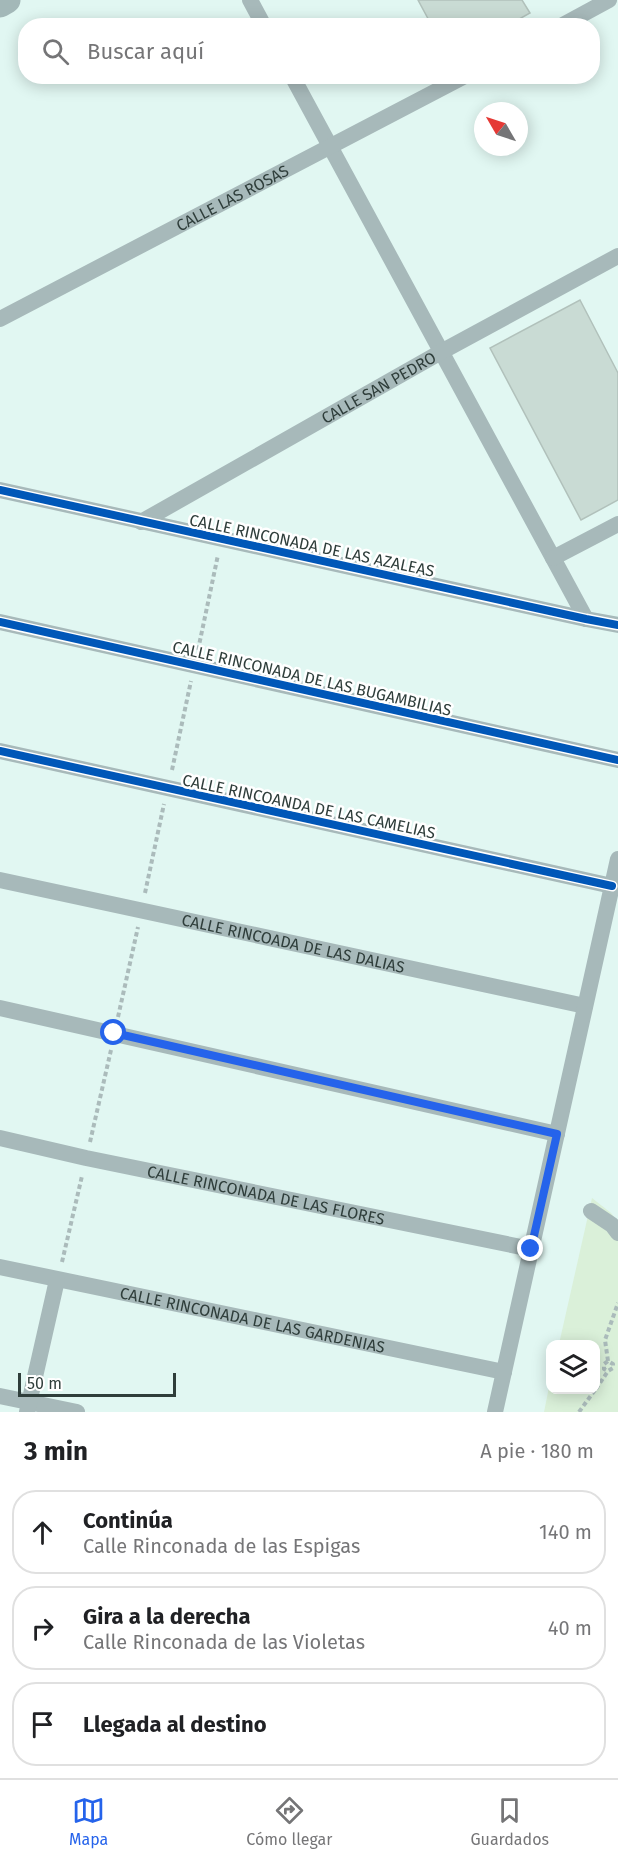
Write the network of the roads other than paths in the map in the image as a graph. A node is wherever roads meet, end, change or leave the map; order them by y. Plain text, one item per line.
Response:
1 (7, 0) edge
2 (250, 0) edge
3 (609, 0) edge
4 (0, 4) edge
5 (260, 18) edge
6 (576, 18) edge
7 (296, 84) edge
8 (450, 84) edge
9 (331, 148) junction
10 (618, 256) edge
11 (0, 319) edge
12 (441, 352) junction
13 (0, 490) edge
14 (141, 522) junction
15 (618, 524) edge
16 (553, 558) junction
17 (586, 619) junction
18 (0, 622) edge
19 (618, 625) edge
20 (0, 751) edge
21 (618, 760) edge
22 (618, 859) edge
23 (0, 880) edge
24 (612, 886) junction
25 (585, 1006) junction
26 (0, 1008) edge
27 (557, 1134) junction
28 (0, 1138) edge
29 (591, 1211) dead end
30 (618, 1233) edge
31 (531, 1249) junction
32 (0, 1267) edge
33 (57, 1280) junction
34 (504, 1372) junction
35 (0, 1396) edge
36 (28, 1407) edge
37 (76, 1412) edge
38 (495, 1412) edge

1 - 4 highway
2 - 5 street
3 - 6 street
7 - 9 street
8 - 9 street, CALLE LAS ROSAS
9 - 11 street, CALLE LAS ROSAS
9 - 12 street
10 - 12 street, CALLE SAN PEDRO
12 - 14 street, CALLE SAN PEDRO
12 - 16 street
13 - 14 street, CALLE RINCONADA DE LAS AZALEAS
14 - 17 street, CALLE RINCONADA DE LAS AZALEAS
15 - 16 street
16 - 17 street
17 - 19 street, CALLE RINCONADA DE LAS AZALEAS
18 - 21 street, CALLE RINCONADA DE LAS BUGAMBILIAS
20 - 24 street, CALLE RINCOANDA DE LAS CAMELIAS
22 - 24 street
23 - 25 street, CALLE RINCOADA DE LAS DALIAS
24 - 25 street
25 - 27 street
26 - 27 street
27 - 31 street
28 - 31 street, CALLE RINCONADA DE LAS FLORES
29 - 30 street
31 - 34 street
32 - 33 street, CALLE RINCONADA DE LAS GARDENIAS
33 - 34 street, CALLE RINCONADA DE LAS GARDENIAS
33 - 36 street
34 - 38 street
35 - 36 street
36 - 37 street

